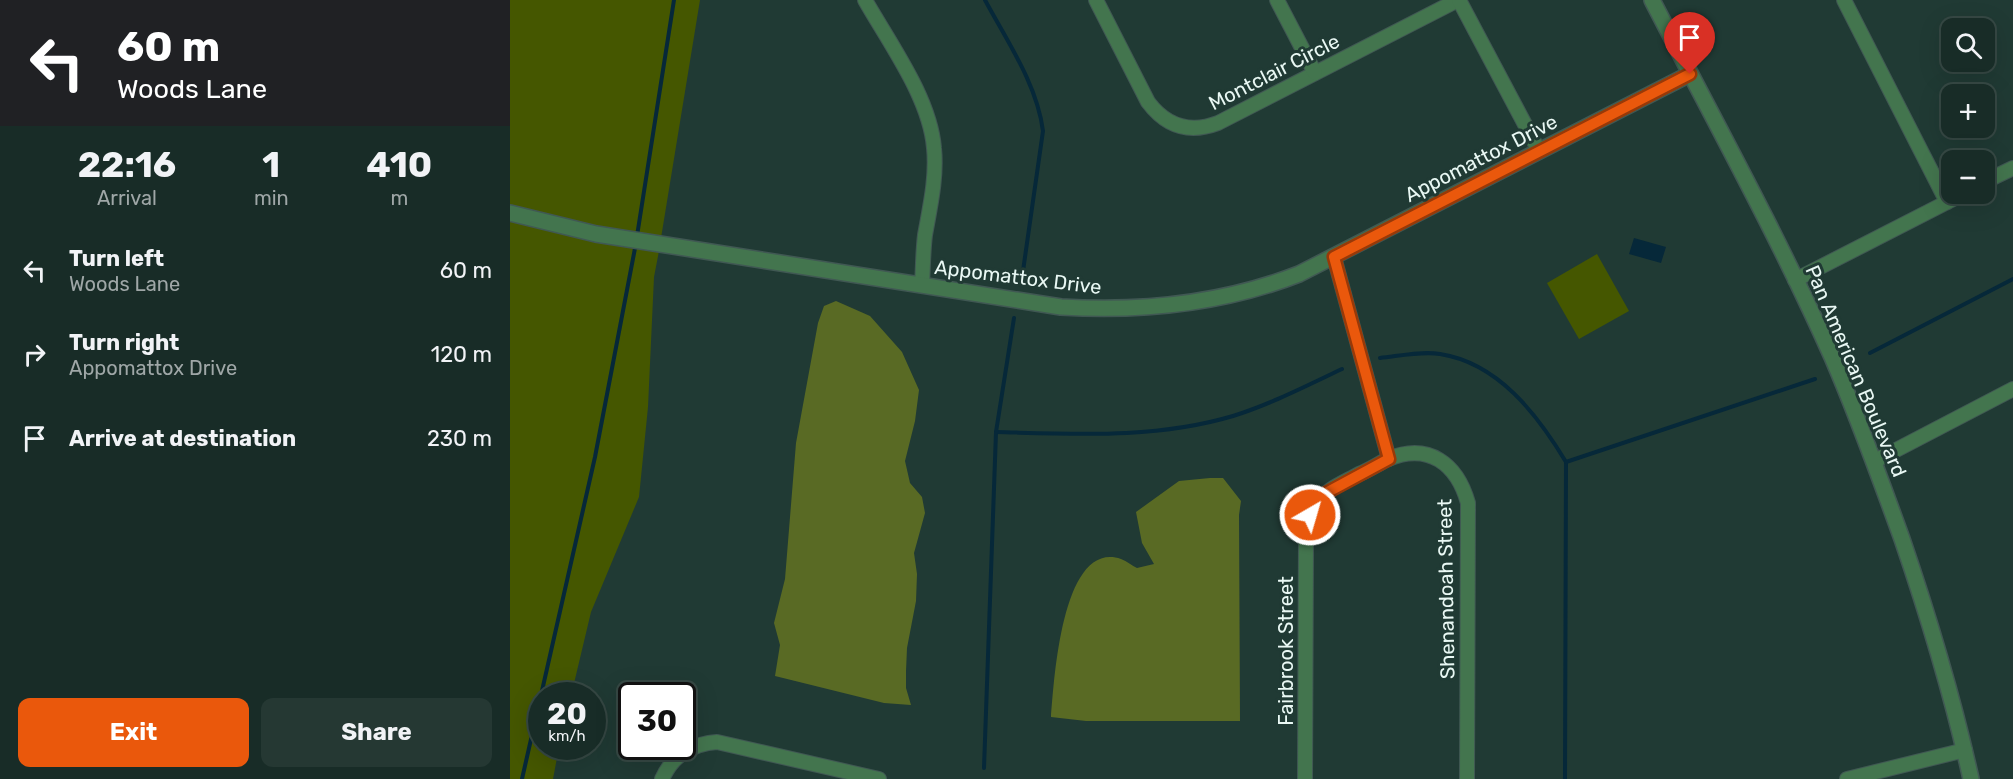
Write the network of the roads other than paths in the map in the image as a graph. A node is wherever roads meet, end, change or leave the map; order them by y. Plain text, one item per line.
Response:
1 (866, 0) edge
2 (1096, 0) edge
3 (1277, 0) edge
4 (1459, 0) edge
5 (1652, 0) edge
6 (1844, 0) edge
7 (1315, 73) junction
8 (1690, 74) junction
9 (1539, 152) junction
10 (2013, 168) edge
11 (1995, 177) edge
12 (1941, 190) edge
13 (1943, 204) edge
14 (510, 213) edge
15 (1334, 257) junction
16 (1795, 280) junction
17 (922, 285) junction
18 (2013, 389) edge
19 (1389, 459) junction
20 (1875, 460) junction
21 (1965, 750) junction
22 (662, 779) edge
23 (879, 779) edge
24 (1305, 779) edge
25 (1467, 779) edge
26 (1847, 779) edge
27 (1971, 779) edge

1 - 17 street
2 - 7 street, Montclair Circle
3 - 7 street
4 - 7 street, Montclair Circle
4 - 9 street
5 - 8 street, Pan American Boulevard
6 - 12 street
8 - 9 street, Appomattox Drive
8 - 16 street, Pan American Boulevard
9 - 15 street, Appomattox Drive
10 - 11 street
13 - 16 street
14 - 17 street, Appomattox Drive
15 - 17 street, Appomattox Drive
15 - 19 street
16 - 20 street, Pan American Boulevard
18 - 20 street
19 - 24 street, Fairbrook Street
19 - 25 street, Shenandoah Street
20 - 21 street, Pan American Boulevard
21 - 26 street
21 - 27 street, Pan American Boulevard
22 - 23 street

